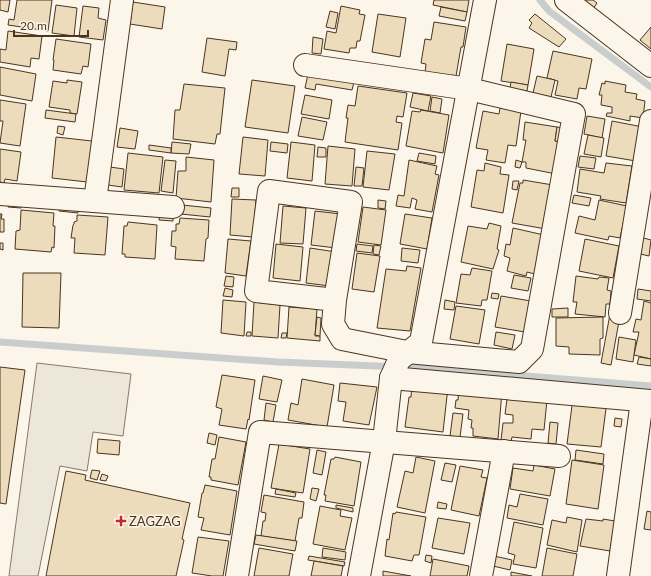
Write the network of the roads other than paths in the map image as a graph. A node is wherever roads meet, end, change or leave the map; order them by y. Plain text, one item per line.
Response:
1 (122, 0) edge
2 (485, 0) edge
3 (566, 0) edge
4 (304, 65) dead end
5 (651, 66) edge
6 (469, 89) junction
7 (651, 121) edge
8 (0, 194) edge
9 (95, 201) junction
10 (173, 206) dead end
11 (335, 300) junction
12 (620, 314) dead end
13 (397, 366) junction
14 (647, 401) edge
15 (384, 441) junction
16 (504, 451) junction
17 (559, 456) dead end
18 (237, 576) edge
19 (359, 576) edge
20 (481, 576) edge
21 (618, 576) edge

1 - 9 street
2 - 6 street
3 - 5 street
4 - 6 street
6 - 13 street
6 - 13 street
7 - 12 street
8 - 9 street
9 - 10 street
11 - 11 street
11 - 13 street
13 - 14 street
13 - 15 street
14 - 21 street
15 - 16 street
15 - 18 street
15 - 19 street
16 - 17 street
16 - 20 street

